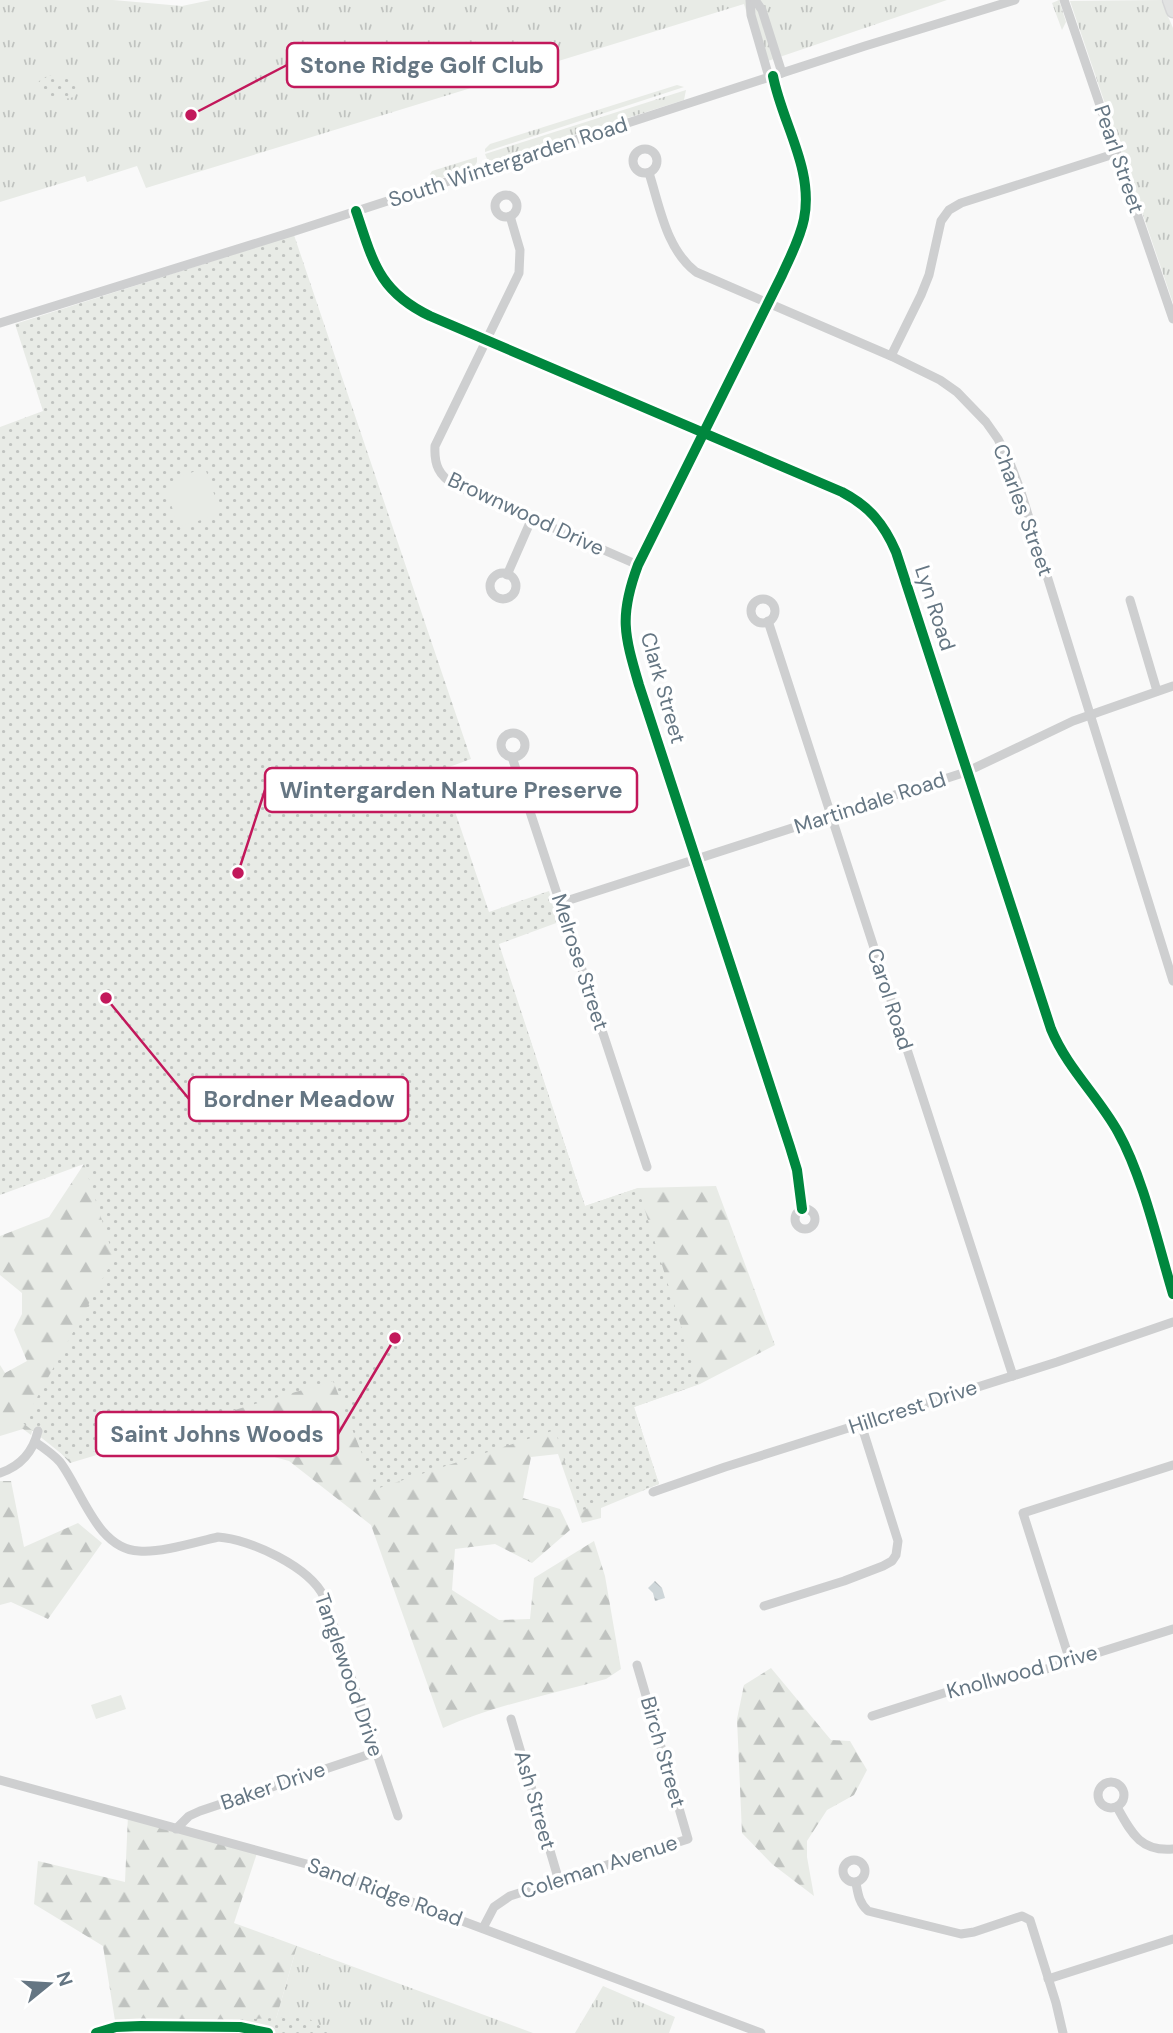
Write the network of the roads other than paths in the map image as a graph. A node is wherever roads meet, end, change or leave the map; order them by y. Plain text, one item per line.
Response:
1 (753, 0) edge
2 (1015, 0) edge
3 (1064, 0) edge
4 (1168, 0) edge
5 (1173, 10) edge
6 (775, 75) junction
7 (1117, 153) junction
8 (649, 173) dead end
9 (356, 211) junction
10 (510, 216) dead end
11 (767, 304) junction
12 (1173, 319) edge
13 (0, 323) edge
14 (488, 341) junction
15 (891, 356) junction
16 (703, 432) junction
17 (532, 519) junction
18 (638, 565) junction
19 (507, 575) dead end
20 (1130, 600) dead end
21 (768, 621) dead end
22 (1173, 686) edge
23 (1157, 691) junction
24 (1091, 715) junction
25 (512, 757) dead end
26 (966, 772) junction
27 (831, 816) junction
28 (696, 860) junction
29 (560, 903) junction
30 (1173, 981) edge
31 (647, 1167) dead end
32 (802, 1209) dead end
33 (1173, 1294) edge
34 (1173, 1322) edge
35 (1013, 1376) junction
36 (862, 1424) junction
37 (38, 1431) dead end
38 (35, 1442) junction
39 (1173, 1465) edge
40 (0, 1473) edge
41 (653, 1492) dead end
42 (764, 1606) dead end
43 (1173, 1629) edge
44 (1070, 1661) junction
45 (637, 1665) dead end
46 (872, 1716) dead end
47 (511, 1719) dead end
48 (376, 1752) junction
49 (0, 1780) edge
50 (1117, 1807) dead end
51 (398, 1816) dead end
52 (176, 1829) junction
53 (688, 1839) joint
54 (1173, 1849) edge
55 (559, 1881) junction
56 (856, 1883) dead end
57 (484, 1928) junction
58 (1173, 1939) edge
59 (1048, 1979) junction
60 (761, 2033) edge
61 (1063, 2033) edge

1 - 6 street, Clark Street
2 - 6 street, South Wintergarden Road
3 - 7 street, Pearl Street
4 - 5 main road
6 - 9 street, South Wintergarden Road
6 - 11 street, Clark Street
7 - 12 street, Pearl Street
7 - 15 street
8 - 11 street, Charles Street
9 - 13 street, South Wintergarden Road
9 - 14 street, Lyn Road
10 - 14 street, Brownwood Drive
11 - 15 street, Charles Street
11 - 16 street, Clark Street
14 - 16 street, Lyn Road
14 - 17 street, Brownwood Drive
15 - 24 street, Charles Street
16 - 18 street, Clark Street
16 - 26 street, Lyn Road
17 - 18 street, Brownwood Drive
17 - 19 street
18 - 28 street, Clark Street
20 - 23 street
21 - 27 street, Carol Road
22 - 23 street, Martindale Road
23 - 24 street, Martindale Road
24 - 26 street, Martindale Road
24 - 30 street, Charles Street
25 - 29 street, Melrose Street
26 - 27 street, Martindale Road
26 - 33 street, Lyn Road
27 - 28 street, Martindale Road
27 - 35 street, Carol Road
28 - 29 street, Martindale Road
28 - 32 street, Clark Street
29 - 31 street, Melrose Street
34 - 35 street, Hillcrest Drive
35 - 36 street, Hillcrest Drive
36 - 41 street, Hillcrest Drive
36 - 42 street
37 - 38 street
38 - 40 street
38 - 48 street, Tanglewood Drive
39 - 44 street
43 - 44 street, Knollwood Drive
44 - 46 street, Knollwood Drive
45 - 53 street, Birch Street
47 - 55 street, Ash Street
48 - 51 street, Tanglewood Drive
48 - 52 street, Baker Drive
49 - 52 street, Sand Ridge Road
50 - 54 street
52 - 57 street, Sand Ridge Road
53 - 55 street, Coleman Avenue
55 - 57 street, Coleman Avenue
56 - 59 street
57 - 60 street, Sand Ridge Road
58 - 59 street
59 - 61 street

